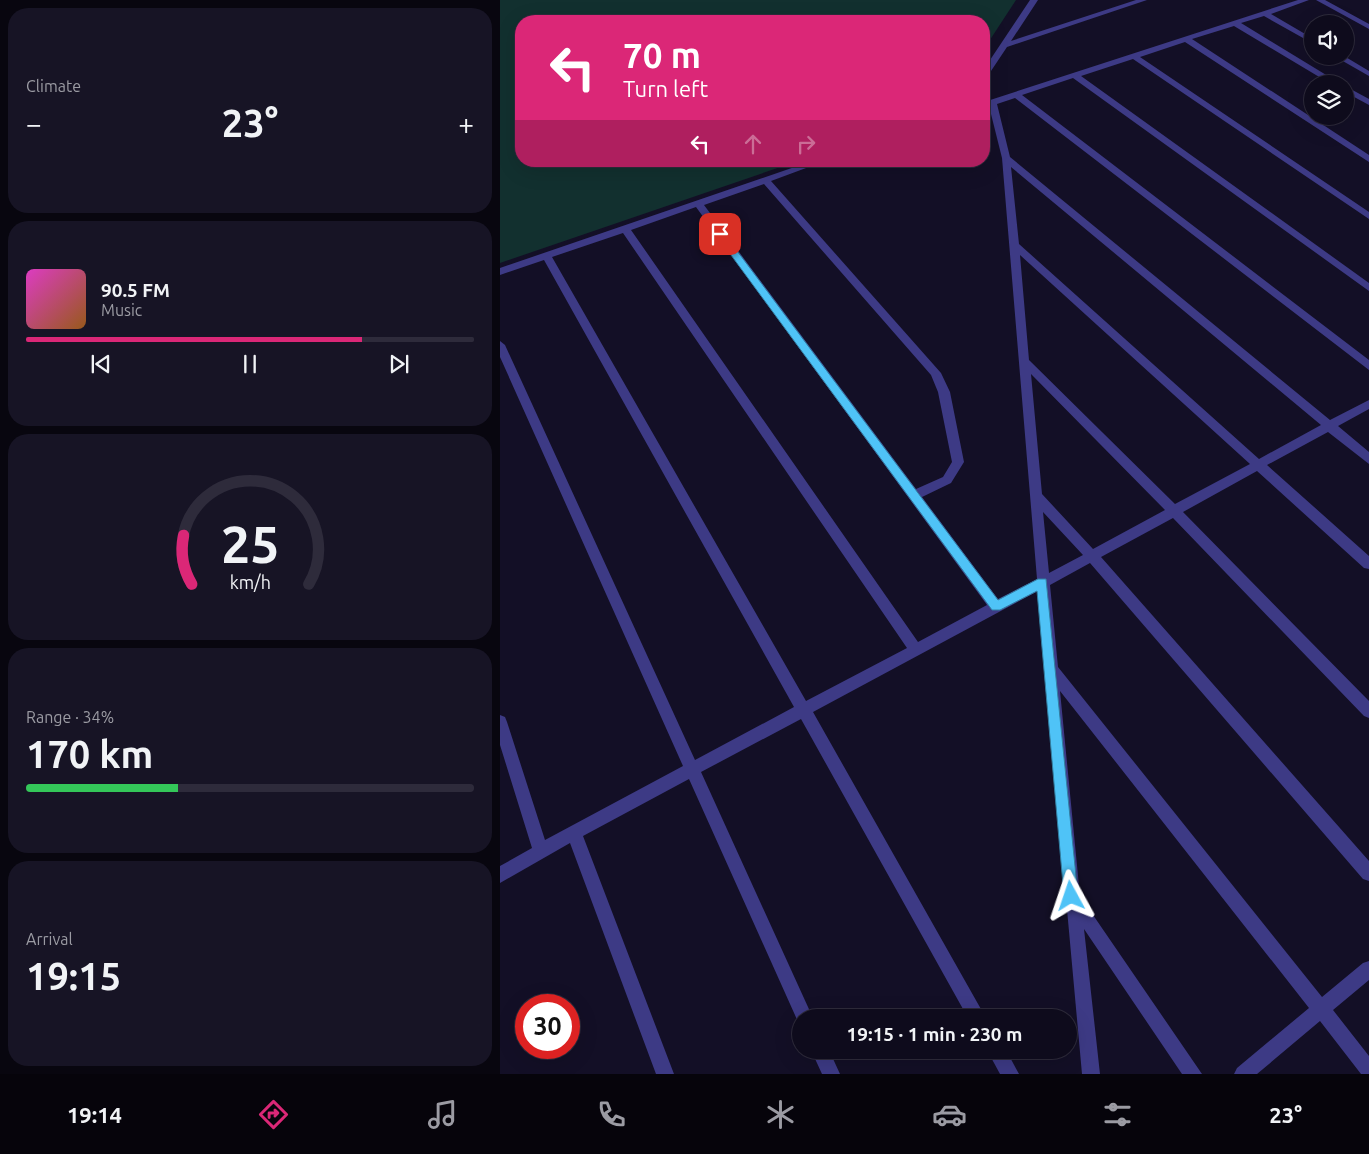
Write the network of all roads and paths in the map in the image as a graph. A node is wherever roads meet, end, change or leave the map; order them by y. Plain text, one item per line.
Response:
1 (1034, 0) edge
2 (1143, 0) edge
3 (1305, 0) edge
4 (1320, 0) edge
5 (1265, 13) junction
6 (1235, 23) junction
7 (1369, 27) edge
8 (1304, 36) edge
9 (1186, 39) junction
10 (1005, 45) junction
11 (1134, 56) junction
12 (1354, 65) edge
13 (990, 66) edge
14 (1369, 74) edge
15 (1074, 75) junction
16 (1322, 75) edge
17 (1015, 94) junction
18 (1354, 94) edge
19 (990, 103) edge
20 (1369, 103) edge
21 (990, 110) edge
22 (1006, 158) junction
23 (1369, 159) edge
24 (803, 167) edge
25 (765, 180) junction
26 (698, 203) junction
27 (1369, 216) edge
28 (625, 228) junction
29 (1014, 245) junction
30 (546, 256) junction
31 (500, 272) edge
32 (1369, 288) edge
33 (500, 345) edge
34 (1024, 361) junction
35 (1369, 366) edge
36 (1369, 404) edge
37 (1330, 426) junction
38 (1369, 459) edge
39 (1259, 464) junction
40 (914, 495) junction
41 (1036, 496) junction
42 (1174, 511) junction
43 (1092, 556) junction
44 (1369, 564) edge
45 (1042, 582) junction
46 (996, 607) junction
47 (916, 650) junction
48 (1051, 669) junction
49 (803, 709) junction
50 (1369, 712) edge
51 (500, 722) edge
52 (692, 769) junction
53 (574, 832) junction
54 (541, 851) junction
55 (1369, 873) edge
56 (500, 875) edge
57 (1071, 896) junction
58 (1369, 969) edge
59 (801, 1009) edge
60 (973, 1009) edge
61 (1320, 1009) junction
62 (824, 1059) edge
63 (1001, 1059) edge
64 (1369, 1070) edge
65 (665, 1074) edge
66 (831, 1074) edge
67 (1010, 1074) edge
68 (1091, 1074) edge
69 (1193, 1074) edge
70 (1243, 1074) edge

1 - 10 street
2 - 10 street
3 - 5 street
4 - 7 street
5 - 6 street
5 - 8 street
6 - 9 street
6 - 16 street
9 - 11 street
9 - 23 street
10 - 13 street
11 - 15 street
11 - 27 street
12 - 14 street
15 - 17 street
15 - 32 street
17 - 19 street
17 - 35 street
18 - 20 street
21 - 22 street
22 - 29 street
22 - 37 street
24 - 25 street
25 - 26 street
25 - 40 street
26 - 28 street
26 - 40 street
28 - 30 street
28 - 47 street
29 - 34 street
29 - 39 street
30 - 31 street
30 - 49 street
33 - 52 street
34 - 41 street
34 - 42 street
36 - 37 street
37 - 38 street
37 - 39 street
39 - 42 street
39 - 44 street
40 - 46 street
41 - 43 street
41 - 45 street
42 - 43 street
42 - 50 street
43 - 45 street
43 - 55 street
45 - 46 street
45 - 48 street
46 - 47 street
47 - 49 street
48 - 57 street
48 - 61 street
49 - 52 street
49 - 60 street
51 - 54 street
52 - 53 street
52 - 59 street
53 - 54 street
53 - 65 street
54 - 56 street
57 - 68 street
57 - 69 street
58 - 61 street
61 - 64 street
61 - 70 street
62 - 66 street
63 - 67 street

